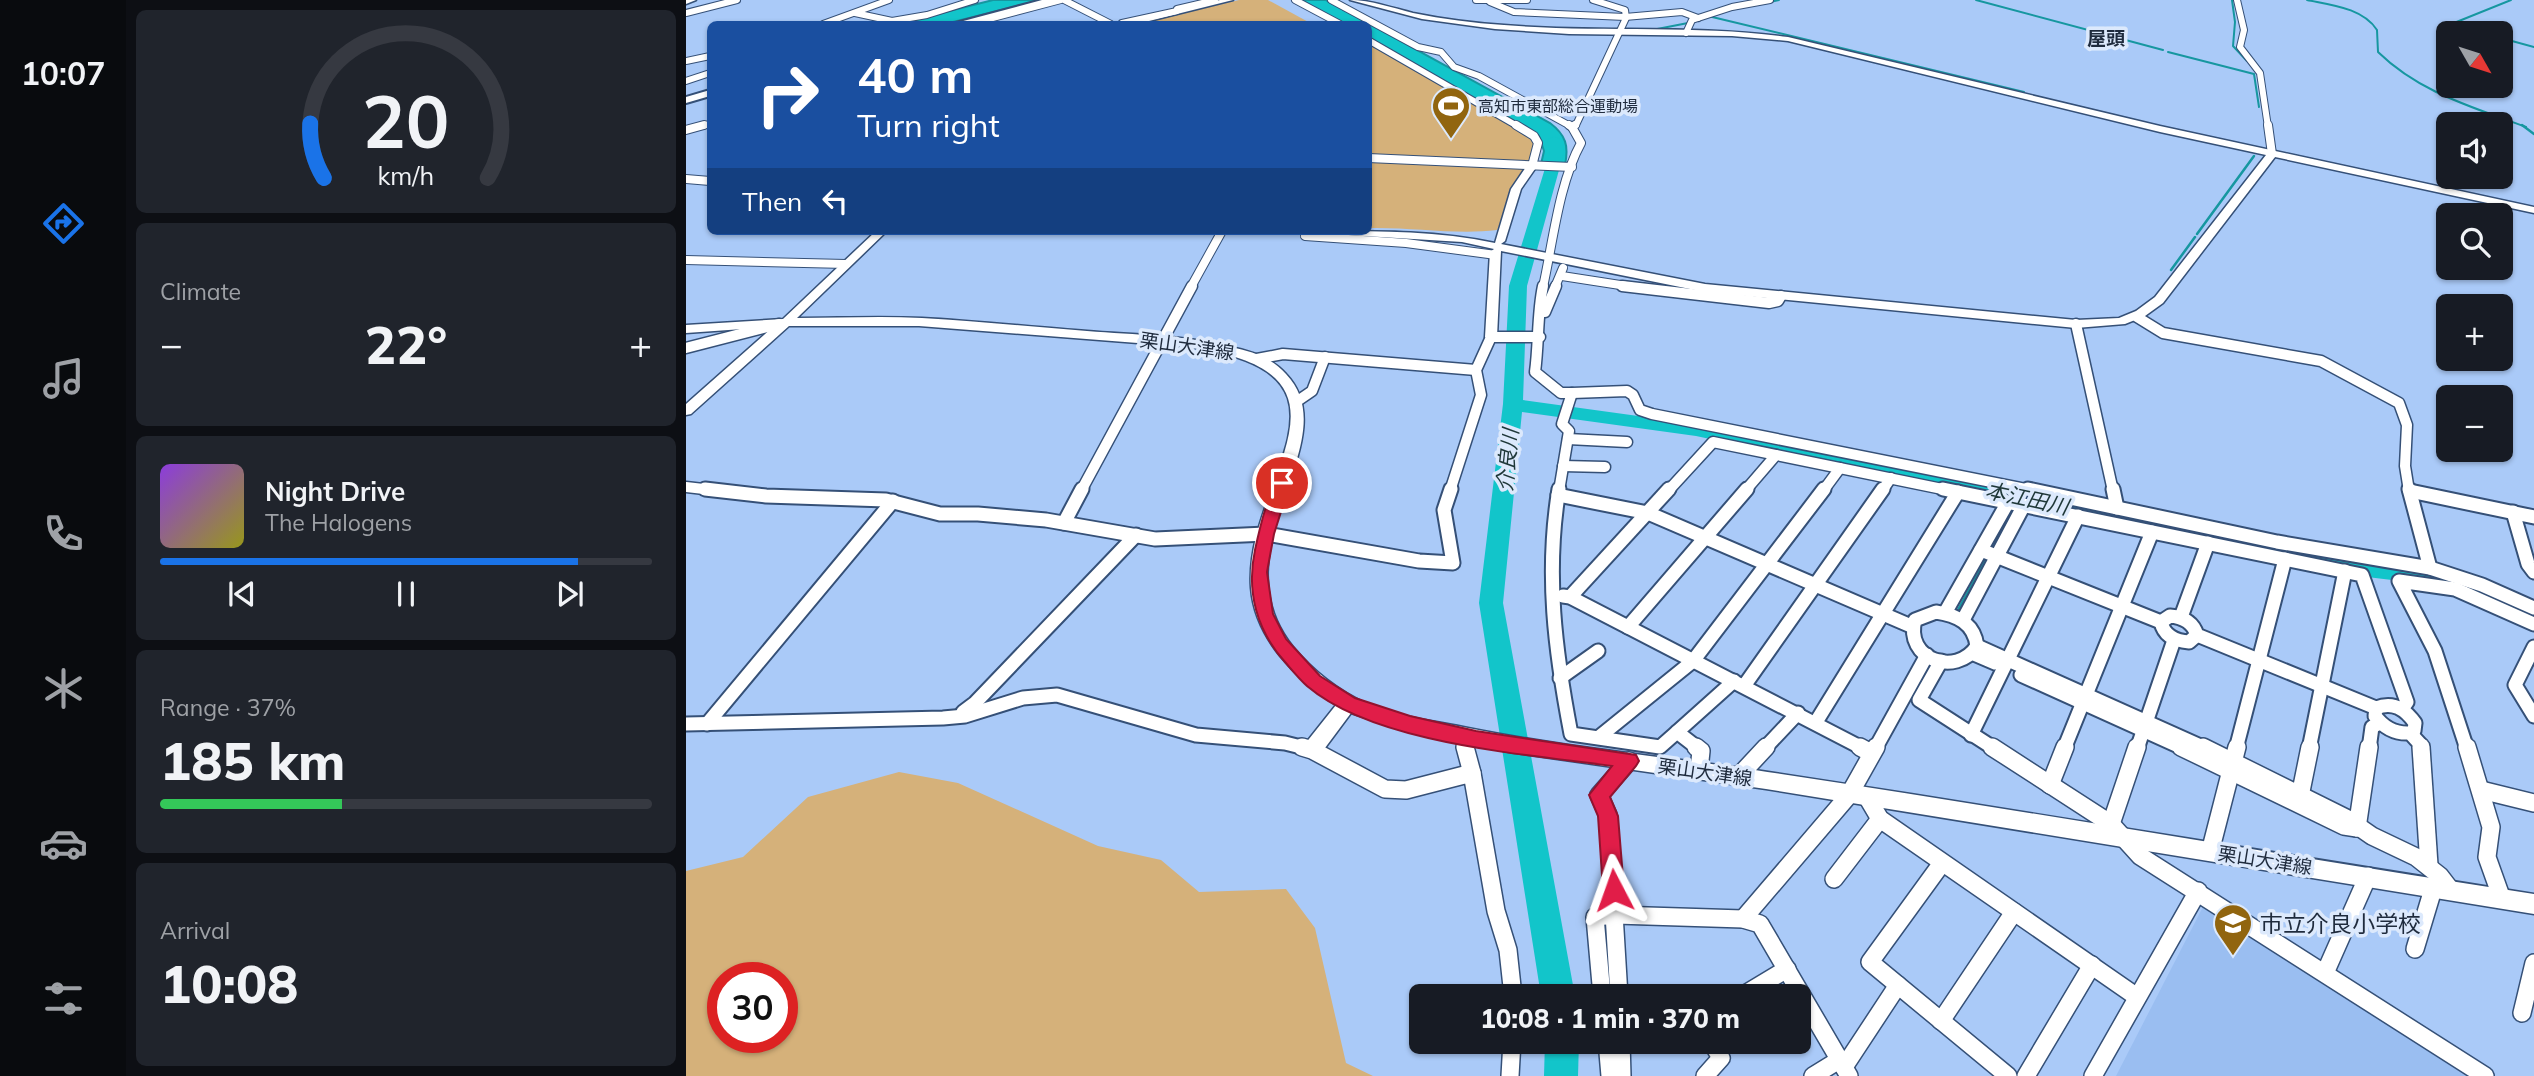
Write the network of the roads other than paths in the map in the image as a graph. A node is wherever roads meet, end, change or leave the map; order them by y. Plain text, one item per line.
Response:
1 (691, 0) edge
2 (737, 0) edge
3 (889, 0) edge
4 (975, 0) edge
5 (985, 0) edge
6 (1053, 0) edge
7 (1063, 0) edge
8 (1178, 0) edge
9 (1215, 0) edge
10 (1229, 0) edge
11 (1295, 0) edge
12 (1331, 0) edge
13 (1354, 0) edge
14 (1475, 0) edge
15 (1527, 0) edge
16 (1593, 0) edge
17 (1770, 0) edge
18 (2238, 0) edge
19 (686, 1) edge
20 (1491, 1) edge
21 (1072, 5) joint
22 (1178, 11) junction
23 (686, 13) edge
24 (855, 13) junction
25 (926, 16) junction
26 (1625, 17) junction
27 (1698, 18) junction
28 (832, 21) edge
29 (903, 21) edge
30 (969, 21) edge
31 (982, 21) edge
32 (1114, 21) edge
33 (1135, 21) edge
34 (1334, 21) edge
35 (1370, 21) edge
36 (1372, 22) edge
37 (1619, 33) junction
38 (1686, 33) junction
39 (1372, 42) edge
40 (707, 57) edge
41 (686, 61) edge
42 (1454, 67) junction
43 (707, 75) edge
44 (686, 81) edge
45 (706, 96) edge
46 (686, 102) edge
47 (686, 121) edge
48 (707, 124) edge
49 (707, 125) edge
50 (1572, 127) junction
51 (686, 130) edge
52 (2272, 154) junction
53 (1574, 156) junction
54 (1372, 158) edge
55 (1532, 166) junction
56 (1572, 167) junction
57 (686, 178) edge
58 (707, 181) edge
59 (2534, 210) edge
60 (1372, 233) edge
61 (878, 235) edge
62 (1220, 235) edge
63 (1307, 235) edge
64 (1497, 249) junction
65 (1550, 258) junction
66 (686, 260) edge
67 (846, 264) junction
68 (1782, 296) junction
69 (1540, 312) junction
70 (2137, 317) junction
71 (786, 322) junction
72 (2076, 324) junction
73 (686, 329) edge
74 (1538, 337) junction
75 (1493, 338) junction
76 (1163, 341) junction
77 (686, 348) edge
78 (1325, 357) junction
79 (1257, 359) junction
80 (1476, 370) junction
81 (1571, 396) junction
82 (1296, 401) junction
83 (686, 411) edge
84 (1568, 439) junction
85 (1627, 442) dead end
86 (1776, 455) junction
87 (1563, 466) junction
88 (1605, 467) dead end
89 (1840, 468) junction
90 (1891, 478) junction
91 (686, 488) edge
92 (2410, 491) junction
93 (1958, 492) junction
94 (1558, 495) junction
95 (893, 502) junction
96 (2008, 502) junction
97 (2024, 505) junction
98 (2117, 508) junction
99 (2513, 512) junction
100 (1648, 513) junction
101 (2078, 516) junction
102 (2534, 517) edge
103 (1064, 523) junction
104 (2152, 531) junction
105 (1709, 533) junction
106 (1266, 534) junction
107 (1136, 536) junction
108 (2208, 543) junction
109 (1989, 553) junction
110 (2285, 559) junction
111 (1771, 560) junction
112 (2430, 568) junction
113 (2345, 571) junction
114 (2534, 572) edge
115 (2049, 577) junction
116 (1818, 580) junction
117 (1552, 595) junction
118 (1570, 597) junction
119 (2122, 606) junction
120 (2534, 608) edge
121 (1885, 610) junction
122 (1945, 613) junction
123 (2181, 617) junction
124 (1963, 620) junction
125 (2161, 622) junction
126 (1913, 623) junction
127 (2534, 624) edge
128 (1628, 627) junction
129 (2197, 635) junction
130 (2174, 640) junction
131 (2534, 647) edge
132 (1975, 650) junction
133 (1598, 651) dead end
134 (1934, 658) junction
135 (2259, 660) junction
136 (1693, 661) junction
137 (2008, 665) junction
138 (1560, 678) junction
139 (1739, 684) junction
140 (2322, 686) junction
141 (2084, 700) junction
142 (1349, 703) junction
143 (2402, 709) junction
144 (1798, 713) junction
145 (2378, 715) junction
146 (2534, 716) edge
147 (956, 717) junction
148 (1816, 722) junction
149 (686, 724) edge
150 (707, 724) junction
151 (2144, 726) junction
152 (1677, 732) junction
153 (2410, 733) junction
154 (1971, 735) junction
155 (1469, 737) junction
156 (1600, 737) junction
157 (1312, 751) junction
158 (1871, 753) junction
159 (1629, 761) junction
160 (2232, 766) junction
161 (1699, 770) junction
162 (1472, 773) junction
163 (1739, 776) junction
164 (2050, 785) junction
165 (2481, 790) junction
166 (1858, 796) junction
167 (2300, 800) junction
168 (2534, 803) edge
169 (1880, 819) junction
170 (2357, 828) junction
171 (2117, 832) junction
172 (2210, 852) junction
173 (1942, 863) junction
174 (2429, 865) junction
175 (2368, 876) junction
176 (1834, 879) dead end
177 (2442, 887) junction
178 (2198, 891) junction
179 (2502, 899) junction
180 (2534, 904) edge
181 (2014, 912) junction
182 (1616, 915) junction
183 (1743, 919) junction
184 (2415, 949) dead end
185 (2534, 962) edge
186 (2092, 965) junction
187 (1787, 969) junction
188 (2325, 973) junction
189 (1512, 984) edge
190 (1601, 984) edge
191 (1619, 984) edge
192 (1762, 984) edge
193 (1898, 985) junction
194 (2137, 997) junction
195 (2522, 1013) dead end
196 (1941, 1021) junction
197 (1511, 1054) edge
198 (1608, 1054) edge
199 (1621, 1054) edge
200 (1719, 1054) edge
201 (1844, 1068) edge
202 (1510, 1076) edge
203 (1610, 1076) edge
204 (1622, 1076) edge
205 (1705, 1076) edge
206 (1813, 1076) edge
207 (2008, 1076) edge
208 (2026, 1076) edge
209 (2092, 1076) edge
210 (2485, 1076) edge

1 - 19 highway
2 - 23 street
3 - 24 street
4 - 25 street
5 - 25 street
6 - 30 main road
7 - 21 street
7 - 31 street
8 - 22 street
9 - 22 street
10 - 22 street
11 - 34 street
12 - 35 street
13 - 37 street
14 - 20 street
15 - 20 street
16 - 26 street
17 - 27 street
18 - 52 street
20 - 26 street
21 - 32 street
22 - 33 street
24 - 25 street
24 - 28 street
25 - 29 street
26 - 27 street
26 - 37 street
27 - 38 street
36 - 42 street
37 - 38 street
37 - 50 street
38 - 52 street
39 - 55 street
40 - 41 street
42 - 50 street
42 - 53 street
43 - 44 street
45 - 46 main road
47 - 48 street
49 - 51 street
50 - 53 street
52 - 59 street
52 - 70 street
53 - 56 street
54 - 55 street
55 - 56 street
55 - 64 street
56 - 65 street
57 - 58 street
60 - 65 street
61 - 67 street
62 - 76 street
63 - 64 street
64 - 75 street
65 - 68 street
65 - 69 street
66 - 67 street
67 - 71 street
68 - 69 street
68 - 72 street
69 - 74 street
70 - 72 street
70 - 92 street
71 - 73 street, 栗山大津線
71 - 76 street, 栗山大津線
71 - 77 street
71 - 83 street
72 - 98 street
74 - 75 street
74 - 81 street
75 - 80 street
76 - 79 street, 栗山大津線
76 - 103 street
78 - 79 street
78 - 80 street
78 - 82 street
79 - 82 street, 栗山大津線
80 - 106 street
81 - 84 street
81 - 98 street
82 - 106 street, 栗山大津線
84 - 85 street
84 - 87 street
86 - 89 street
86 - 100 street
86 - 105 street
87 - 88 street
87 - 94 street
89 - 90 street
89 - 111 street
90 - 93 street
90 - 116 street
91 - 95 street
92 - 99 street
92 - 112 street
93 - 96 street
93 - 121 street
94 - 100 street
94 - 117 street
95 - 103 street
95 - 150 street
96 - 97 street
96 - 109 street
97 - 101 street
97 - 109 street
98 - 112 street
99 - 102 street
99 - 114 street
100 - 105 street
100 - 118 street
101 - 104 street
101 - 115 street
103 - 107 street
104 - 108 street
104 - 119 street
105 - 111 street
105 - 128 street
106 - 107 street
106 - 142 street, 栗山大津線
107 - 147 street
108 - 110 street
108 - 123 street
109 - 115 street
109 - 122 street
109 - 124 street
110 - 113 street
110 - 135 street
111 - 116 street
111 - 136 street
112 - 120 street
113 - 140 street
113 - 143 street
115 - 119 street
115 - 137 street
116 - 121 street
116 - 139 street
117 - 118 street
117 - 138 street
118 - 128 street
119 - 125 street
119 - 141 street
121 - 126 street
121 - 148 street
122 - 124 street
122 - 126 street
123 - 125 street
123 - 129 street
124 - 132 street
125 - 130 street
126 - 134 street
127 - 165 street
128 - 136 street
129 - 130 street
129 - 135 street
130 - 151 street
131 - 146 street
132 - 134 street
132 - 137 street
133 - 138 street
134 - 154 street
134 - 158 street
135 - 140 street
135 - 160 street
136 - 139 street
136 - 156 street
137 - 141 street
137 - 154 street
138 - 156 street
139 - 144 street
139 - 152 street
140 - 145 street
140 - 167 street
141 - 151 street
141 - 164 street
142 - 155 street, 栗山大津線
142 - 157 street
143 - 145 street
143 - 153 street
144 - 148 street
144 - 163 street
145 - 153 street
145 - 170 street
147 - 150 street
147 - 157 street
148 - 158 street
149 - 150 street
151 - 160 street
151 - 171 street
152 - 156 street
152 - 161 street
153 - 174 street
154 - 164 street
155 - 159 street, 栗山大津線
155 - 162 street
157 - 162 street
158 - 166 street
159 - 161 street, 栗山大津線
159 - 182 street
160 - 167 street
160 - 172 street
161 - 163 street, 栗山大津線
162 - 189 street
163 - 166 street, 栗山大津線
164 - 171 street
165 - 168 street
165 - 179 street
166 - 169 street
166 - 171 street, 栗山大津線
166 - 183 street
167 - 170 street
169 - 173 street
169 - 176 street
170 - 174 street
171 - 172 street, 栗山大津線
171 - 178 street
172 - 175 street, 栗山大津線
173 - 181 street
173 - 193 street
174 - 177 street
175 - 177 street, 栗山大津線
175 - 188 street
177 - 179 street, 栗山大津線
177 - 184 street
178 - 188 street
178 - 194 street
179 - 180 street, 栗山大津線
181 - 186 street
181 - 196 street
182 - 183 street
182 - 190 street
182 - 191 street
183 - 187 street
185 - 195 street
186 - 194 street
186 - 208 street
187 - 192 street
187 - 201 street
188 - 210 street
193 - 196 street
193 - 201 street
194 - 209 street
196 - 207 street
197 - 202 street
198 - 203 street
199 - 204 street
200 - 205 street
201 - 206 street

